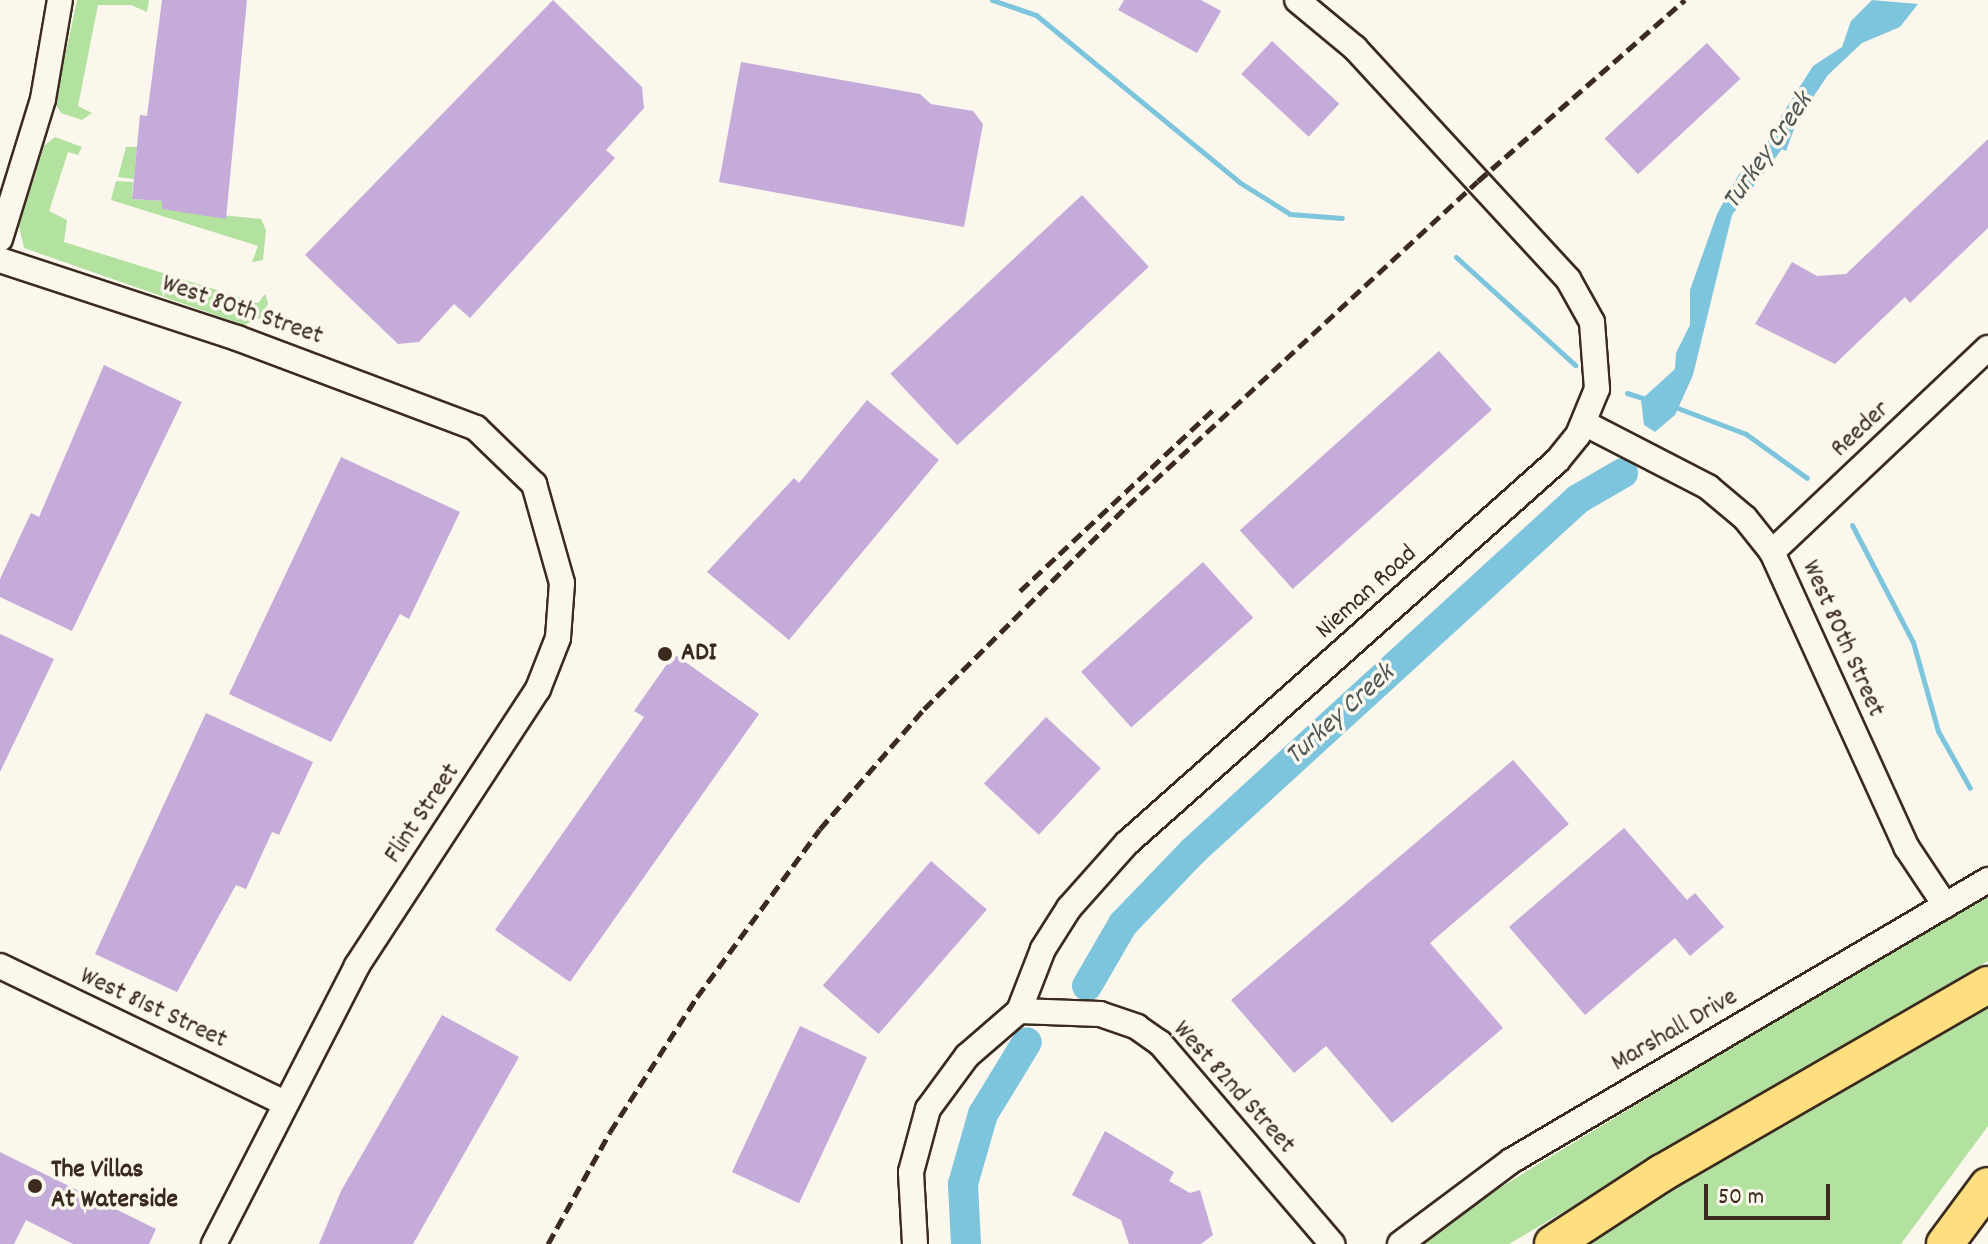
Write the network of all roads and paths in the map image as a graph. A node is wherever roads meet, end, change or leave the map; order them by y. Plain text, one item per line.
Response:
1 (60, 0) edge
2 (1297, 0) edge
3 (0, 239) edge
4 (0, 260) edge
5 (1988, 348) edge
6 (462, 422) joint
7 (1584, 423) junction
8 (1772, 552) junction
9 (1988, 880) edge
10 (1945, 905) junction
11 (0, 966) edge
12 (1988, 985) edge
13 (1019, 1011) junction
14 (283, 1102) junction
15 (1988, 1186) edge
16 (214, 1244) edge
17 (915, 1244) edge
18 (1332, 1244) edge
19 (1400, 1244) edge
20 (1553, 1244) edge
21 (1945, 1244) edge

1 - 3 street
2 - 7 street, Nieman Road
4 - 6 street, West 80th Street
5 - 8 street, Reeder
6 - 14 street, Flint Street
7 - 8 street, West 80th Street
7 - 13 street, Nieman Road
8 - 10 street, West 80th Street
9 - 10 street, Marshall Drive
10 - 19 street, Marshall Drive
11 - 14 street, West 81st Street
12 - 20 highway
13 - 17 street, Nieman Road
13 - 18 street, West 82nd Street
14 - 16 street, Flint Street
15 - 21 highway

